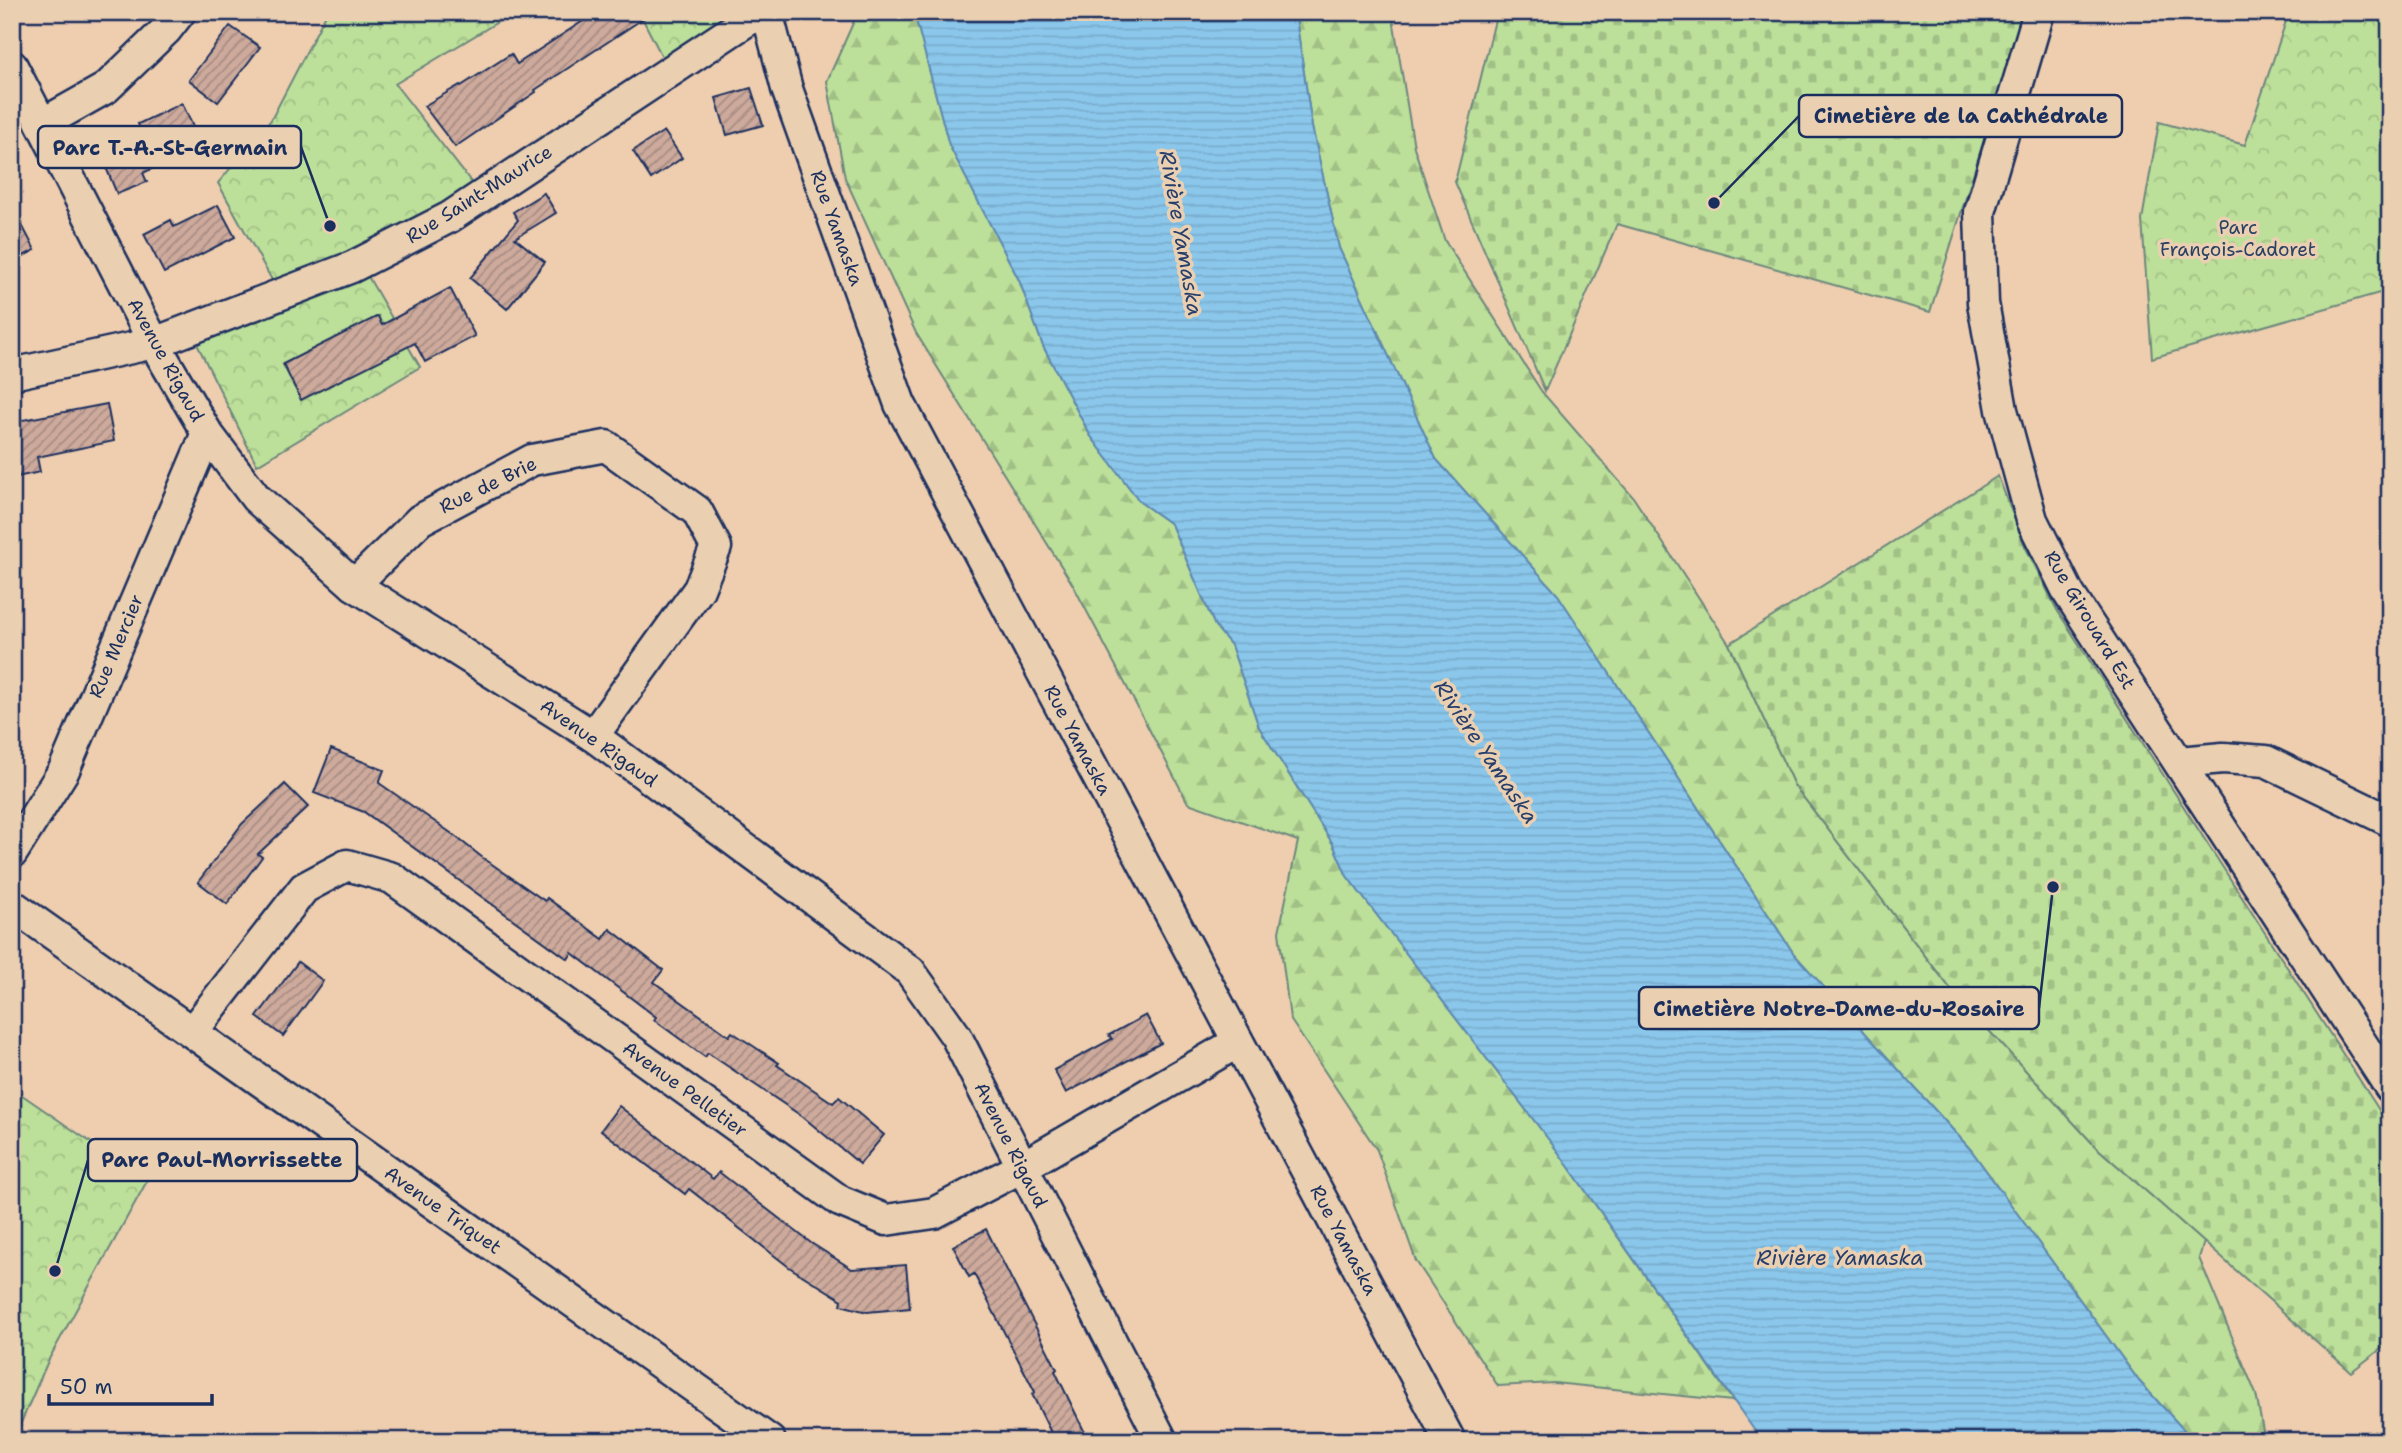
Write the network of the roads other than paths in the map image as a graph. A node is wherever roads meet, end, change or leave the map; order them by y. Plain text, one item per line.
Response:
1 (180, 12) edge
2 (760, 12) edge
3 (767, 12) edge
4 (2039, 12) edge
5 (12, 66) edge
6 (42, 124) junction
7 (154, 343) junction
8 (12, 374) edge
9 (207, 433) junction
10 (354, 585) junction
11 (593, 736) junction
12 (2179, 762) junction
13 (2390, 821) edge
14 (12, 853) edge
15 (12, 905) edge
16 (192, 1032) junction
17 (1238, 1042) junction
18 (2390, 1087) edge
19 (1022, 1167) junction
20 (770, 1441) edge
21 (1163, 1441) edge
22 (1450, 1441) edge

1 - 6 street
2 - 7 street, Rue Saint-Maurice
3 - 17 street, Rue Yamaska
4 - 12 street, Rue Girouard Est
5 - 6 street, Avenue Rigaud
6 - 7 street, Avenue Rigaud
7 - 8 street, Rue Saint-Maurice
7 - 9 street, Avenue Rigaud
9 - 10 street, Avenue Rigaud
9 - 14 street, Rue Mercier
10 - 11 street, Avenue Rigaud
10 - 11 street, Rue de Brie
11 - 19 street, Avenue Rigaud
12 - 13 street
12 - 18 street, Rue Girouard Est
15 - 16 street, Avenue Triquet
16 - 19 street, Avenue Pelletier
16 - 20 street, Avenue Triquet
17 - 19 street, Avenue Pelletier
17 - 22 street, Rue Yamaska
19 - 21 street, Avenue Rigaud

